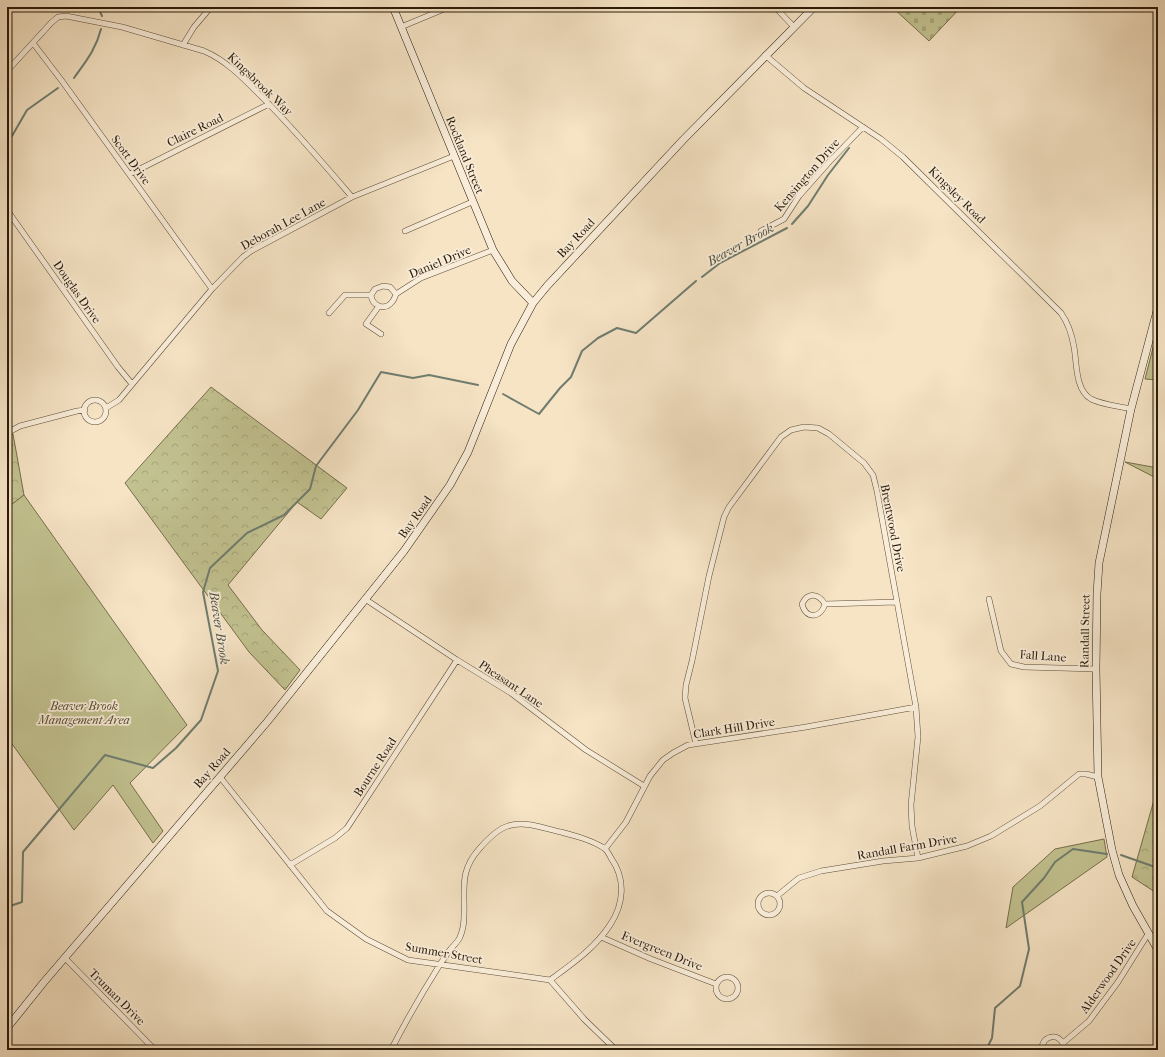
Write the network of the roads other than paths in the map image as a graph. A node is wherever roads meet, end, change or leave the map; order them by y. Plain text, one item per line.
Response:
1 (211, 7) edge
2 (394, 7) edge
3 (449, 7) edge
4 (775, 7) edge
5 (814, 7) edge
6 (1094, 7) edge
7 (1102, 7) edge
8 (401, 27) junction
9 (794, 27) junction
10 (33, 44) junction
11 (184, 45) junction
12 (765, 55) junction
13 (7, 72) edge
14 (269, 104) junction
15 (863, 127) junction
16 (454, 156) junction
17 (130, 174) junction
18 (352, 197) junction
19 (472, 202) junction
20 (7, 210) edge
21 (405, 230) dead end
22 (761, 231) dead end
23 (493, 250) junction
24 (212, 289) junction
25 (396, 294) junction
26 (371, 295) junction
27 (532, 303) junction
28 (379, 306) junction
29 (1158, 307) edge
30 (329, 313) dead end
31 (381, 334) dead end
32 (132, 384) junction
33 (106, 408) junction
34 (1131, 409) junction
35 (85, 410) junction
36 (7, 433) edge
37 (989, 599) dead end
38 (365, 600) junction
39 (897, 602) junction
40 (825, 604) junction
41 (457, 660) junction
42 (1096, 669) junction
43 (916, 707) junction
44 (696, 744) junction
45 (220, 777) junction
46 (1098, 777) junction
47 (644, 786) junction
48 (605, 849) junction
49 (918, 858) junction
50 (290, 865) junction
51 (777, 896) junction
52 (1148, 934) junction
53 (601, 937) junction
54 (1158, 950) edge
55 (65, 958) junction
56 (440, 964) junction
57 (550, 980) junction
58 (716, 984) junction
59 (7, 1028) edge
60 (1063, 1043) junction
61 (155, 1050) edge
62 (391, 1050) edge
63 (616, 1050) edge
64 (1042, 1050) edge
65 (1064, 1050) edge

1 - 11 street
2 - 8 main road, Rockland Street
3 - 8 street
4 - 9 street
5 - 9 main road, Bay Road
6 - 7 street
8 - 16 main road, Rockland Street
9 - 12 main road, Bay Road
10 - 11 street, Kingsbrook Way
10 - 13 street, Kingsbrook Way
10 - 17 street, Scott Drive
11 - 14 street, Kingsbrook Way
12 - 15 street, Kingsley Road
12 - 27 main road, Bay Road
14 - 17 street, Claire Road
14 - 18 street, Kingsbrook Way
15 - 22 street, Kensington Drive
15 - 34 street, Kingsley Road
16 - 18 street, Deborah Lee Lane
16 - 19 main road, Rockland Street
17 - 24 street, Scott Drive
18 - 24 street, Deborah Lee Lane
19 - 21 street
19 - 23 main road, Rockland Street
20 - 32 street, Douglas Drive
23 - 25 street, Daniel Drive
23 - 27 main road, Rockland Street
24 - 32 street, Deborah Lee Lane
25 - 26 street
25 - 28 street, Daniel Drive
26 - 28 street
26 - 30 street
27 - 38 main road, Bay Road
28 - 31 street
29 - 34 main road, Randall Street
32 - 33 street, Deborah Lee Lane
33 - 35 street
33 - 35 street, Deborah Lee Lane
34 - 42 main road, Randall Street
35 - 36 street
37 - 42 street, Fall Lane
38 - 41 street, Pheasant Lane
38 - 45 main road, Bay Road
39 - 40 street
39 - 43 street, Brentwood Drive
39 - 44 street, Brentwood Drive
40 - 40 street
41 - 47 street, Pheasant Lane
41 - 50 street, Bourne Road
42 - 46 main road, Randall Street
43 - 44 street, Clark Hill Drive
43 - 49 street, Brentwood Drive
44 - 47 street, Clark Hill Drive
45 - 50 street, Summer Street
45 - 55 main road, Bay Road
46 - 49 street, Randall Farm Drive
46 - 52 main road, Randall Street
47 - 48 street, Clark Hill Drive
48 - 53 street
48 - 56 street
49 - 51 street, Randall Farm Drive
50 - 56 street, Summer Street
51 - 51 street
52 - 54 main road, Randall Street
52 - 60 street, Alderwood Drive
53 - 57 street
53 - 58 street, Evergreen Drive
55 - 59 main road, Bay Road
55 - 61 street, Truman Drive
56 - 57 street, Summer Street
56 - 62 street
57 - 63 street
58 - 58 street
60 - 64 street
60 - 65 street

